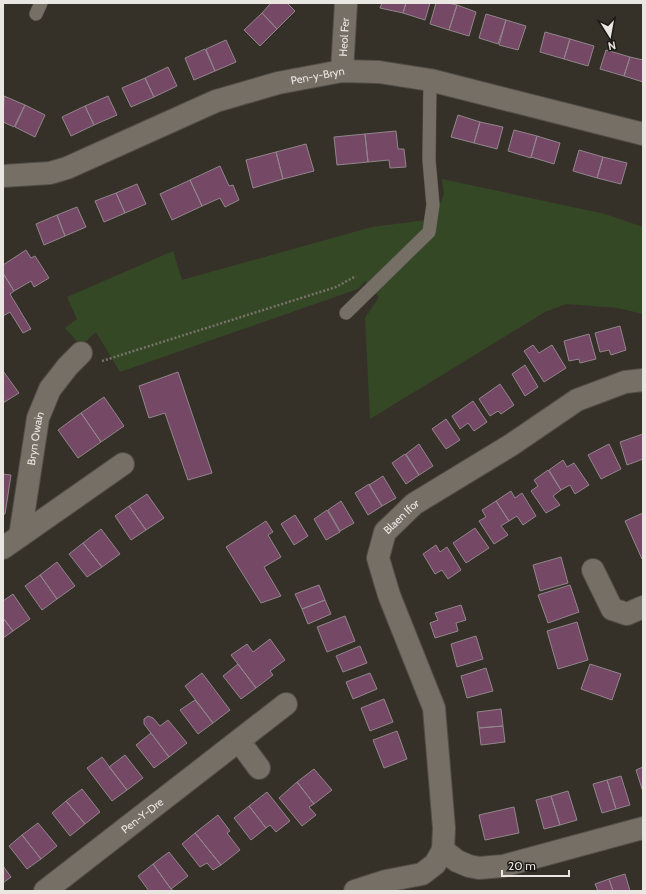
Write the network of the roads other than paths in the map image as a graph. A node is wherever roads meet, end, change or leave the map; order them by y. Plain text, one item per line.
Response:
1 (346, 3) edge
2 (342, 71) junction
3 (430, 80) junction
4 (643, 134) edge
5 (3, 176) edge
6 (346, 313) dead end
7 (81, 353) road end
8 (643, 380) edge
9 (123, 464) dead end
10 (12, 542) edge
11 (593, 570) dead end
12 (643, 607) edge
13 (286, 704) dead end
14 (239, 741) junction
15 (259, 768) dead end
16 (643, 828) edge
17 (443, 850) junction
18 (45, 891) edge
19 (355, 891) edge

1 - 2 street, Heol Fer
2 - 3 street, Pen-y-Bryn
2 - 5 street, Pen-y-Bryn
3 - 4 street, Pen-y-Bryn
3 - 6 lane
7 - 10 street, Bryn Owain
8 - 17 street, Blaen Ifor
9 - 10 street, Bryn Owain
11 - 12 street
13 - 14 street, Pen-Y-Dre
14 - 15 street
14 - 18 street, Pen-Y-Dre
16 - 17 street
17 - 19 street

